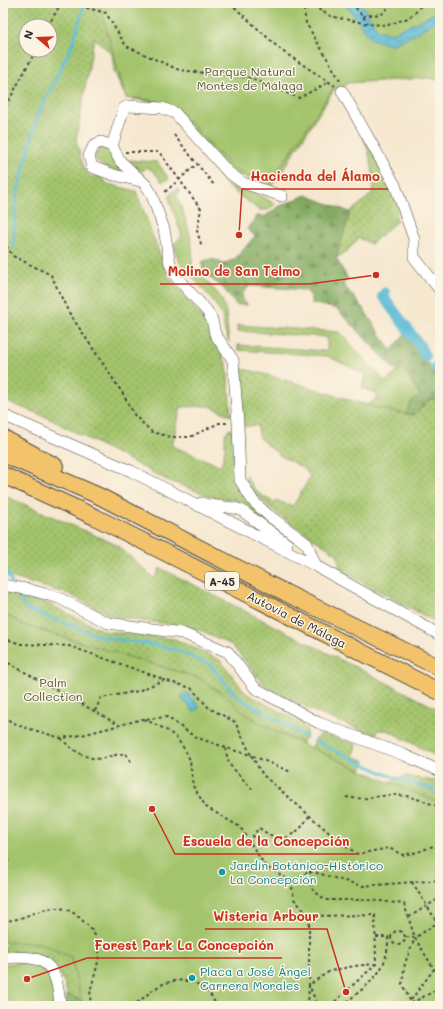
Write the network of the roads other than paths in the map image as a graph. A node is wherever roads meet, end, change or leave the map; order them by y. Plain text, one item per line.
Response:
1 (342, 91) road end
2 (112, 146) junction
3 (140, 181) junction
4 (282, 196) dead end
5 (440, 290) edge
6 (3, 415) edge
7 (3, 438) edge
8 (3, 454) edge
9 (3, 475) edge
10 (99, 496) junction
11 (183, 498) junction
12 (316, 566) junction
13 (3, 585) edge
14 (440, 635) edge
15 (440, 668) edge
16 (440, 692) edge
17 (440, 771) edge
18 (3, 958) edge
19 (60, 1006) edge

1 - 5 street
2 - 3 street
2 - 3 street
2 - 4 street
3 - 12 street
6 - 11 street
7 - 10 highway
8 - 10 highway, Autovía de Málaga / A-45
9 - 16 highway, Autovía de Málaga / A-45
10 - 15 highway, Autovía de Málaga / A-45
11 - 12 street
11 - 12 street
12 - 14 street
13 - 17 street
18 - 19 street

